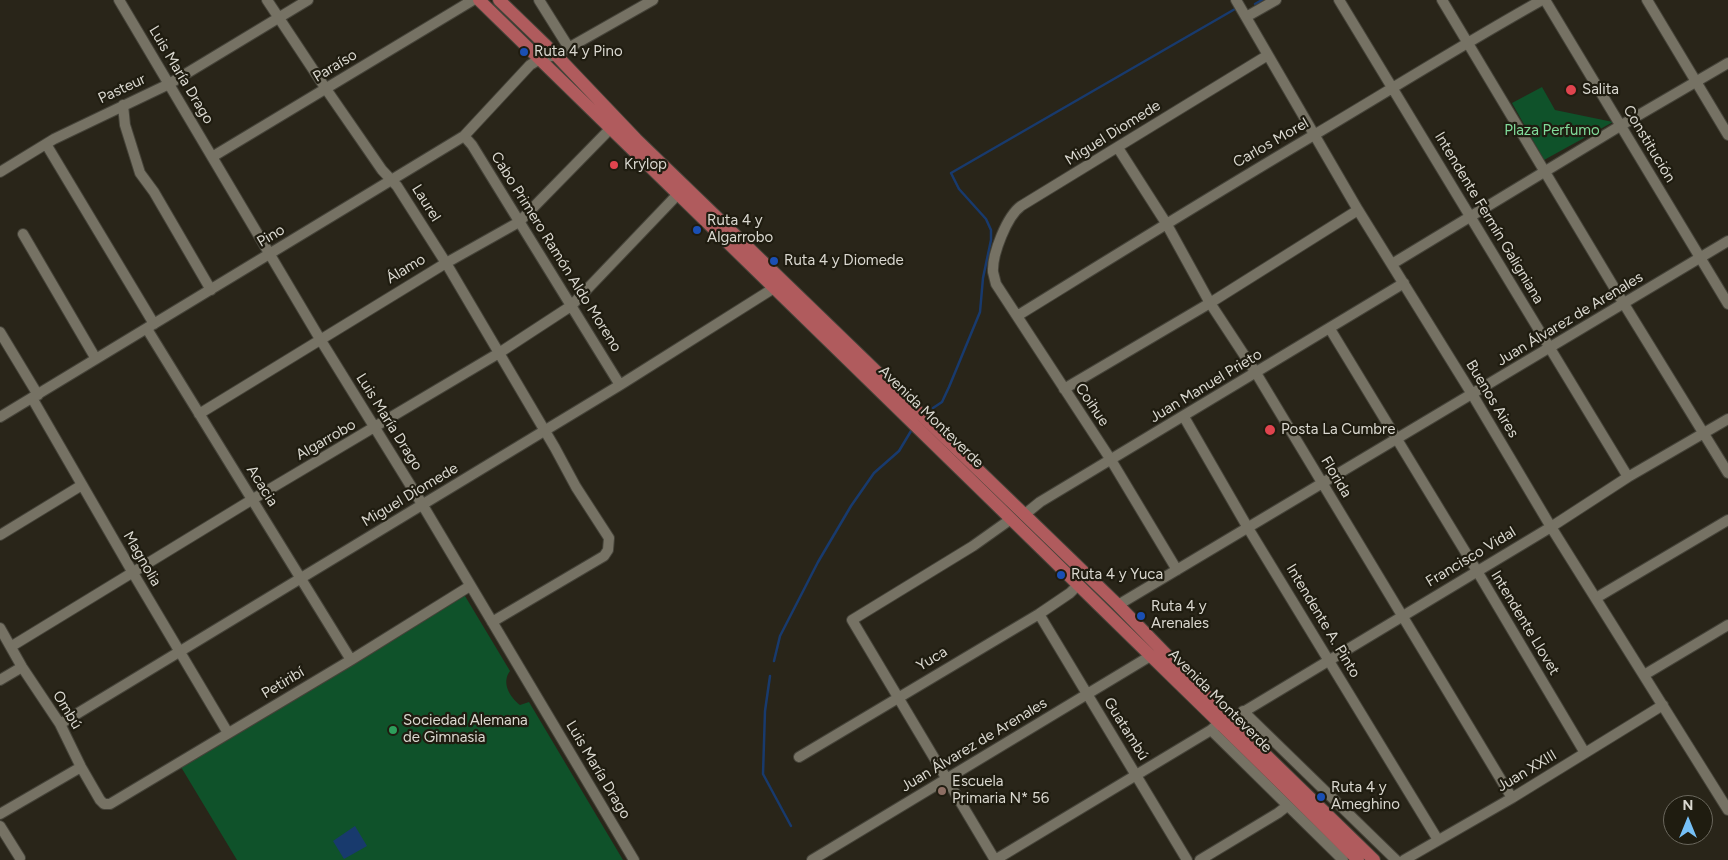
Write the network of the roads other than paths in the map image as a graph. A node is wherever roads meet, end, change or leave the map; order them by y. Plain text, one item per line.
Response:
1 (119, 0) edge
2 (267, 0) edge
3 (308, 0) edge
4 (473, 0) edge
5 (479, 0) edge
6 (499, 0) edge
7 (539, 0) edge
8 (1276, 0) edge
9 (1339, 0) edge
10 (1442, 0) edge
11 (1543, 0) edge
12 (1647, 0) edge
13 (648, 1) edge
14 (1239, 1) edge
15 (1246, 17) junction
16 (278, 18) junction
17 (1467, 42) junction
18 (569, 48) junction
19 (556, 55) junction
20 (1268, 55) junction
21 (540, 59) junction
22 (1728, 64) edge
23 (1696, 82) junction
24 (169, 84) junction
25 (1393, 88) junction
26 (326, 89) junction
27 (123, 105) junction
28 (1620, 126) junction
29 (610, 128) junction
30 (1315, 135) junction
31 (1728, 135) edge
32 (464, 136) junction
33 (46, 144) junction
34 (1118, 148) junction
35 (212, 157) junction
36 (1546, 171) junction
37 (0, 172) edge
38 (392, 180) junction
39 (679, 193) junction
40 (1358, 210) junction
41 (1469, 216) junction
42 (519, 222) junction
43 (1166, 223) junction
44 (23, 234) dead end
45 (1728, 241) edge
46 (271, 254) junction
47 (995, 255) joint
48 (1700, 258) junction
49 (446, 262) junction
50 (1392, 264) junction
51 (1404, 283) junction
52 (774, 288) junction
53 (210, 290) junction
54 (1210, 303) junction
55 (1624, 304) junction
56 (1728, 304) edge
57 (571, 306) junction
58 (1017, 316) junction
59 (150, 327) junction
60 (1330, 328) junction
61 (0, 332) edge
62 (320, 339) junction
63 (1550, 348) junction
64 (499, 353) junction
65 (96, 359) junction
66 (1256, 373) junction
67 (620, 385) junction
68 (1064, 389) junction
69 (1472, 394) junction
70 (35, 396) junction
71 (199, 414) junction
72 (0, 417) edge
73 (1184, 417) junction
74 (1728, 419) edge
75 (375, 428) junction
76 (545, 430) junction
77 (1705, 434) junction
78 (1396, 440) junction
79 (1111, 460) junction
80 (1728, 473) edge
81 (1628, 477) junction
82 (1322, 484) junction
83 (82, 485) junction
84 (253, 499) junction
85 (422, 504) junction
86 (1018, 517) junction
87 (1728, 520) edge
88 (1551, 527) junction
89 (1248, 528) junction
90 (0, 535) edge
91 (1177, 570) junction
92 (1477, 571) junction
93 (133, 573) junction
94 (302, 579) junction
95 (1078, 585) junction
96 (470, 586) junction
97 (1596, 598) junction
98 (1118, 605) junction
99 (1039, 614) junction
100 (1403, 616) junction
101 (492, 622) junction
102 (1728, 625) edge
103 (0, 628) edge
104 (12, 646) junction
105 (180, 652) junction
106 (1152, 655) junction
107 (351, 660) junction
108 (1329, 660) junction
109 (22, 667) junction
110 (1644, 675) junction
111 (0, 680) edge
112 (1087, 694) junction
113 (898, 697) junction
114 (1663, 705) junction
115 (1243, 711) junction
116 (60, 724) junction
117 (1220, 724) junction
118 (228, 733) junction
119 (1585, 753) junction
120 (799, 757) dead end
121 (81, 767) junction
122 (1137, 776) junction
123 (947, 780) junction
124 (1512, 798) junction
125 (110, 804) joint
126 (1287, 806) junction
127 (1728, 810) edge
128 (1310, 811) junction
129 (0, 814) edge
130 (0, 826) edge
131 (1438, 840) junction
132 (20, 858) dead end
133 (634, 860) edge
134 (812, 860) edge
135 (995, 860) edge
136 (1187, 860) edge
137 (1200, 860) edge
138 (1343, 860) edge
139 (1348, 860) edge
140 (1358, 860) edge
141 (1374, 860) edge
142 (1396, 860) edge
143 (1404, 860) edge

1 - 24 street, Luis María Drago
2 - 16 street, Laurel
3 - 16 street, Pasteur
4 - 26 street, Paraíso
5 - 21 main road, Avenida Monteverde
6 - 19 main road, Avenida Monteverde
7 - 18 street
8 - 15 street
9 - 25 street, Intendente Fermín Galigniana
10 - 17 street
11 - 17 street, Carlos Morel
11 - 28 street, Constitución
12 - 23 street
13 - 18 street
14 - 15 street, Buenos Aires
15 - 20 street, Buenos Aires
16 - 24 street, Pasteur
16 - 26 street, Laurel
17 - 25 street, Carlos Morel
17 - 36 street
18 - 19 street
19 - 21 street
19 - 86 main road, Avenida Monteverde
20 - 30 street, Buenos Aires
20 - 34 street, Miguel Diomede
21 - 29 main road, Avenida Monteverde
21 - 32 street, Pino
22 - 23 street
23 - 28 street
23 - 31 street
24 - 27 street, Pasteur
24 - 35 street, Luis María Drago
25 - 30 street, Carlos Morel
25 - 41 street, Intendente Fermín Galigniana
26 - 35 street, Paraíso
26 - 38 street, Laurel
27 - 33 street, Pasteur
27 - 53 street
28 - 36 street
28 - 48 street, Constitución
29 - 39 main road, Avenida Monteverde
29 - 42 street, Álamo
30 - 40 street, Buenos Aires
30 - 43 street, Carlos Morel
32 - 38 street, Pino
32 - 42 street, Cabo Primero Ramón Aldo Moreno
33 - 37 street, Pasteur
33 - 59 street, Acacia
34 - 43 street, Florida
34 - 47 street, Miguel Diomede
35 - 46 street, Luis María Drago
36 - 41 street
36 - 55 street
38 - 46 street, Pino
38 - 49 street, Laurel
39 - 52 main road, Avenida Monteverde
39 - 57 street, Algarrobo
40 - 50 street, Buenos Aires
40 - 54 street
41 - 50 street
41 - 63 street, Intendente Fermín Galigniana
42 - 49 street, Álamo
42 - 57 street, Cabo Primero Ramón Aldo Moreno
43 - 54 street, Florida
43 - 58 street, Carlos Morel
44 - 65 street
45 - 48 street, Juan Álvarez de Arenales
46 - 53 street, Pino
46 - 62 street, Luis María Drago
47 - 58 street, Coihue
48 - 55 street, Juan Álvarez de Arenales
48 - 56 street, Constitución
49 - 62 street, Álamo
49 - 64 street, Laurel
50 - 51 street, Buenos Aires
51 - 60 street, Juan Manuel Prieto
51 - 69 street, Buenos Aires
52 - 67 street, Miguel Diomede
52 - 86 main road, Avenida Monteverde
53 - 59 street, Pino
54 - 66 street, Florida
54 - 68 street
55 - 63 street, Juan Álvarez de Arenales
55 - 77 street
57 - 64 street, Algarrobo
57 - 67 street, Cabo Primero Ramón Aldo Moreno
58 - 68 street, Coihue
59 - 65 street, Pino
59 - 71 street, Acacia
60 - 66 street, Juan Manuel Prieto
60 - 78 street, Intendente Llovet
61 - 70 street, Magnolia
62 - 71 street, Álamo
62 - 75 street, Luis María Drago
63 - 69 street, Juan Álvarez de Arenales
63 - 81 street, Intendente Fermín Galigniana
64 - 75 street, Algarrobo
64 - 76 street, Laurel
65 - 70 street, Pino
66 - 73 street, Juan Manuel Prieto
66 - 82 street, Florida
67 - 76 street, Miguel Diomede
68 - 79 street, Coihue
69 - 78 street, Juan Álvarez de Arenales
69 - 88 street, Buenos Aires
70 - 72 street, Pino
70 - 83 street, Magnolia
71 - 84 street, Acacia
73 - 79 street, Juan Manuel Prieto
73 - 89 street, Intendente A. Pinto
74 - 77 street, Francisco Vidal
75 - 84 street, Algarrobo
75 - 85 street, Luis María Drago
76 - 85 street, Miguel Diomede
76 - 101 street, Laurel
77 - 80 street
77 - 81 street, Francisco Vidal
78 - 82 street, Juan Álvarez de Arenales
78 - 92 street, Intendente Llovet
79 - 86 street, Juan Manuel Prieto
79 - 91 street, Coihue
81 - 88 street, Francisco Vidal
82 - 89 street, Juan Álvarez de Arenales
82 - 100 street, Florida
83 - 90 street
83 - 93 street, Magnolia
84 - 93 street, Algarrobo
84 - 94 street, Acacia
85 - 94 street, Miguel Diomede
85 - 96 street, Luis María Drago
86 - 95 main road, Avenida Monteverde
86 - 98 main road, Avenida Monteverde
86 - 113 street, Juan Manuel Prieto
87 - 97 street
88 - 92 street, Francisco Vidal
88 - 97 street, Buenos Aires
89 - 91 street, Juan Álvarez de Arenales
89 - 108 street, Intendente A. Pinto
91 - 98 street, Juan Álvarez de Arenales
92 - 100 street, Francisco Vidal
92 - 119 street, Intendente Llovet
93 - 104 street, Algarrobo
93 - 105 street, Magnolia
94 - 105 street, Miguel Diomede
94 - 107 street, Acacia
95 - 99 street, Yuca
95 - 106 main road, Avenida Monteverde
96 - 101 street, Luis María Drago
96 - 107 street, Petiribí
97 - 110 street, Buenos Aires
98 - 117 main road, Avenida Monteverde
99 - 112 street, Guatambú
99 - 113 street, Yuca
100 - 108 street, Francisco Vidal
100 - 124 street, Florida
101 - 133 street, Luis María Drago
102 - 110 street
103 - 104 street, Ombú
104 - 109 street, Ombú
105 - 116 street, Miguel Diomede
105 - 118 street, Magnolia
106 - 112 street, Juan Álvarez de Arenales
106 - 117 main road, Avenida Monteverde
107 - 118 street, Petiribí
108 - 115 street, Francisco Vidal
108 - 131 street, Intendente A. Pinto
109 - 111 street
109 - 116 street, Ombú
110 - 114 street, Buenos Aires
112 - 122 street, Guatambú
112 - 123 street, Juan Álvarez de Arenales
113 - 120 street, Yuca
113 - 123 street
114 - 119 street, Juan XXIII
114 - 127 street, Buenos Aires
115 - 117 street, Francisco Vidal
115 - 142 street, Avenida Monteverde
116 - 121 street, Ombú
117 - 122 street, Francisco Vidal
117 - 126 street
117 - 128 main road, Avenida Monteverde
117 - 141 main road, Avenida Monteverde
118 - 125 street, Petiribí
119 - 124 street, Juan XXIII
121 - 125 street, Ombú
121 - 129 street
122 - 135 street, Francisco Vidal
122 - 136 street, Guatambú
123 - 134 street, Juan Álvarez de Arenales
123 - 135 street
124 - 131 street, Juan XXIII
126 - 137 street
126 - 138 street
128 - 139 main road
128 - 140 main road, Avenida Monteverde
130 - 132 street
131 - 143 street, Juan XXIII

